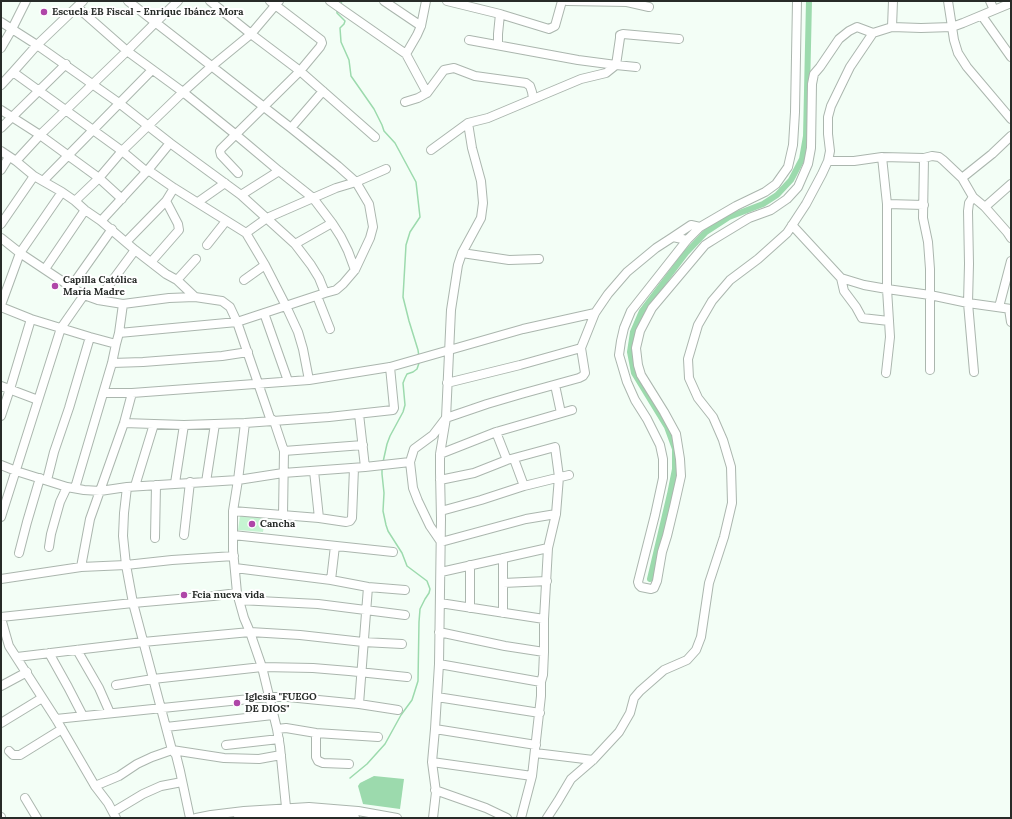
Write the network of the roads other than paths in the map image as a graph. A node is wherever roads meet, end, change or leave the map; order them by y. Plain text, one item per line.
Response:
1 (26, 1) edge
2 (83, 1) edge
3 (128, 1) edge
4 (178, 1) edge
5 (210, 1) edge
6 (330, 1) edge
7 (384, 1) edge
8 (426, 1) edge
9 (449, 1) edge
10 (562, 1) edge
11 (567, 1) edge
12 (797, 1) edge
13 (893, 1) edge
14 (948, 1) edge
15 (990, 1) edge
16 (275, 2) edge
17 (1011, 3) edge
18 (76, 7) junction
19 (649, 7) dead end
20 (994, 10) junction
21 (500, 14) junction
22 (982, 16) junction
23 (1, 22) edge
24 (156, 22) junction
25 (421, 26) junction
26 (892, 27) junction
27 (952, 27) junction
28 (12, 29) junction
29 (873, 33) junction
30 (251, 34) junction
31 (679, 39) dead end
32 (469, 40) dead end
33 (37, 45) junction
34 (498, 45) junction
35 (1, 48) edge
36 (127, 51) junction
37 (406, 54) junction
38 (1011, 57) edge
39 (66, 64) junction
40 (616, 65) junction
41 (212, 66) junction
42 (636, 67) dead end
43 (152, 70) junction
44 (300, 71) junction
45 (13, 72) junction
46 (93, 84) junction
47 (1, 85) edge
48 (38, 91) junction
49 (323, 91) junction
50 (183, 92) junction
51 (427, 93) junction
52 (533, 98) junction
53 (405, 102) dead end
54 (119, 103) junction
55 (263, 106) junction
56 (1, 110) edge
57 (66, 111) junction
58 (12, 118) junction
59 (1011, 119) edge
60 (468, 123) junction
61 (149, 126) junction
62 (1, 128) edge
63 (291, 128) junction
64 (93, 130) junction
65 (235, 134) junction
66 (40, 135) junction
67 (1011, 136) edge
68 (374, 137) dead end
69 (170, 142) junction
70 (431, 150) dead end
71 (1, 152) edge
72 (122, 152) junction
73 (68, 155) junction
74 (882, 157) junction
75 (924, 158) junction
76 (13, 159) junction
77 (828, 161) junction
78 (386, 169) dead end
79 (1, 170) edge
80 (148, 171) junction
81 (279, 171) junction
82 (238, 172) dead end
83 (34, 176) junction
84 (99, 178) junction
85 (962, 178) junction
86 (43, 181) junction
87 (356, 182) junction
88 (225, 183) junction
89 (1011, 184) edge
90 (174, 188) junction
91 (62, 192) junction
92 (241, 195) junction
93 (973, 197) junction
94 (313, 198) junction
95 (122, 199) junction
96 (75, 201) junction
97 (166, 201) junction
98 (198, 202) junction
99 (887, 204) junction
100 (924, 205) junction
101 (985, 208) junction
102 (85, 210) junction
103 (267, 218) junction
104 (101, 221) junction
105 (226, 221) junction
106 (332, 223) junction
107 (1, 224) edge
108 (792, 224) junction
109 (700, 228) junction
110 (112, 229) junction
111 (246, 233) junction
112 (1010, 233) edge
113 (673, 237) junction
114 (1, 238) edge
115 (687, 240) junction
116 (126, 242) junction
117 (295, 244) junction
118 (207, 245) dead end
119 (135, 250) junction
120 (20, 252) junction
121 (462, 253) junction
122 (196, 259) dead end
123 (539, 259) dead end
124 (1011, 261) edge
125 (151, 262) junction
126 (266, 265) junction
127 (45, 270) junction
128 (355, 270) junction
129 (1009, 274) edge
130 (841, 278) junction
131 (177, 280) junction
132 (244, 280) dead end
133 (71, 287) junction
134 (888, 289) junction
135 (325, 293) junction
136 (84, 295) junction
137 (930, 295) junction
138 (317, 296) junction
139 (195, 297) junction
140 (98, 300) junction
141 (968, 303) junction
142 (123, 304) junction
143 (1, 306) edge
144 (286, 306) junction
145 (999, 307) junction
146 (1010, 309) edge
147 (264, 313) junction
148 (595, 313) junction
149 (31, 319) junction
150 (889, 320) junction
151 (237, 322) junction
152 (1011, 322) edge
153 (61, 328) junction
154 (330, 329) dead end
155 (119, 333) junction
156 (90, 337) junction
157 (116, 344) junction
158 (581, 348) junction
159 (448, 351) junction
160 (248, 352) junction
161 (112, 364) junction
162 (390, 367) junction
163 (930, 370) dead end
164 (974, 372) dead end
165 (886, 373) dead end
166 (310, 380) junction
167 (288, 381) junction
168 (447, 383) junction
169 (258, 384) junction
170 (555, 385) junction
171 (1, 386) edge
172 (10, 389) junction
173 (104, 393) junction
174 (132, 393) junction
175 (38, 400) junction
176 (572, 410) dead end
177 (359, 414) junction
178 (561, 414) junction
179 (1, 416) edge
180 (446, 418) junction
181 (274, 421) junction
182 (124, 423) junction
183 (245, 423) junction
184 (154, 424) junction
185 (215, 424) junction
186 (184, 425) junction
187 (496, 432) junction
188 (363, 445) junction
189 (284, 451) junction
190 (440, 454) junction
191 (510, 460) junction
192 (410, 462) junction
193 (1, 465) edge
194 (365, 467) junction
195 (354, 468) junction
196 (16, 471) junction
197 (314, 471) junction
198 (283, 473) junction
199 (569, 475) dead end
200 (559, 477) junction
201 (43, 479) junction
202 (238, 480) junction
203 (440, 480) junction
204 (190, 482) junction
205 (206, 482) junction
206 (175, 483) junction
207 (156, 484) junction
208 (131, 486) junction
209 (524, 486) junction
210 (71, 488) junction
211 (100, 491) junction
212 (441, 510) junction
213 (233, 511) junction
214 (556, 514) junction
215 (283, 515) junction
216 (1, 517) edge
217 (319, 518) junction
218 (184, 535) dead end
219 (233, 535) junction
220 (156, 538) dead end
221 (441, 542) junction
222 (335, 546) junction
223 (49, 547) dead end
224 (548, 548) junction
225 (393, 552) dead end
226 (19, 553) dead end
227 (234, 556) junction
228 (503, 558) junction
229 (126, 565) junction
230 (470, 565) junction
231 (81, 567) junction
232 (235, 568) junction
233 (441, 572) junction
234 (1, 579) edge
235 (331, 580) junction
236 (547, 581) junction
237 (503, 583) junction
238 (368, 587) junction
239 (405, 590) dead end
240 (238, 596) junction
241 (133, 603) junction
242 (440, 603) junction
243 (470, 608) junction
244 (366, 610) junction
245 (503, 613) junction
246 (405, 615) dead end
247 (1, 618) edge
248 (544, 620) junction
249 (250, 632) junction
250 (439, 632) junction
251 (143, 642) junction
252 (363, 642) junction
253 (402, 644) dead end
254 (9, 646) junction
255 (1, 650) edge
256 (77, 650) junction
257 (544, 652) junction
258 (49, 653) junction
259 (17, 657) junction
260 (439, 664) junction
261 (262, 666) junction
262 (27, 672) junction
263 (361, 672) junction
264 (407, 677) dead end
265 (153, 679) junction
266 (541, 682) junction
267 (116, 685) dead end
268 (1, 686) edge
269 (269, 697) junction
270 (437, 697) junction
271 (42, 698) junction
272 (359, 704) junction
273 (161, 708) junction
274 (398, 710) dead end
275 (110, 714) junction
276 (540, 714) junction
277 (273, 715) junction
278 (83, 716) junction
279 (56, 719) junction
280 (1, 723) edge
281 (166, 727) junction
282 (62, 729) junction
283 (277, 729) junction
284 (435, 729) junction
285 (316, 733) junction
286 (378, 737) dead end
287 (278, 739) junction
288 (226, 745) dead end
289 (536, 749) junction
290 (9, 751) dead end
291 (174, 753) junction
292 (281, 756) junction
293 (593, 760) junction
294 (432, 762) junction
295 (348, 764) dead end
296 (532, 776) junction
297 (182, 782) junction
298 (97, 789) junction
299 (435, 790) junction
300 (25, 798) dead end
301 (286, 807) junction
302 (114, 815) edge
303 (274, 816) edge
304 (33, 817) edge
305 (190, 818) edge
306 (196, 818) edge
307 (242, 818) edge
308 (356, 818) edge
309 (397, 818) edge
310 (433, 818) edge
311 (507, 818) edge
312 (521, 818) edge
313 (547, 818) edge

1 - 28 street
2 - 18 street
3 - 24 street
4 - 24 street
5 - 30 street
6 - 37 street
7 - 25 street
8 - 25 street
9 - 21 street
10 - 21 street
11 - 19 street
12 - 109 street
13 - 26 street
14 - 27 street
15 - 20 street
16 - 30 street
16 - 44 street
17 - 20 street
18 - 33 street
18 - 36 street
20 - 22 street
21 - 34 street
22 - 27 street
22 - 38 street
23 - 28 street
24 - 36 street
24 - 41 street
25 - 37 street
26 - 27 street
26 - 29 street
27 - 59 street
28 - 33 street
28 - 35 street
29 - 77 street
29 - 115 street
30 - 41 street
30 - 44 street
31 - 40 street
32 - 34 street
33 - 39 street
33 - 45 street
34 - 40 street
36 - 43 street
36 - 46 street
37 - 51 street
39 - 46 street
39 - 48 street
40 - 42 street
40 - 52 street
41 - 50 street
41 - 55 street
43 - 50 street
43 - 54 street
44 - 49 street
44 - 55 street
45 - 47 street
45 - 48 street
46 - 54 street
46 - 57 street
48 - 57 street
48 - 58 street
49 - 63 street
49 - 68 street
50 - 61 street
50 - 65 street
51 - 52 street
51 - 53 street
52 - 60 street
54 - 61 street
54 - 64 street
55 - 63 street
55 - 65 street
56 - 58 street
57 - 64 street
57 - 66 street
58 - 62 street
58 - 66 street
60 - 70 street
60 - 121 street
61 - 69 street
61 - 72 street
63 - 87 street
64 - 72 street
64 - 73 street
65 - 81 street
65 - 82 street
66 - 73 street
66 - 76 street
67 - 85 street
69 - 80 street
69 - 88 street
71 - 76 street
72 - 80 street
72 - 84 street
73 - 84 street
73 - 86 street
74 - 75 street
74 - 77 street
74 - 99 street
75 - 85 street
75 - 100 street
76 - 79 street
76 - 83 street
77 - 108 street
78 - 87 street
80 - 90 street
80 - 95 street
81 - 92 street
81 - 94 street
83 - 86 street
83 - 107 street
84 - 95 street
84 - 96 street
85 - 93 street
86 - 91 street
87 - 94 street
87 - 128 street
88 - 92 street
88 - 98 street
89 - 101 street
90 - 97 street
90 - 98 street
91 - 96 street
91 - 120 street
92 - 103 street
93 - 101 street
93 - 141 street
94 - 103 street
94 - 106 street
95 - 104 street
96 - 102 street
97 - 116 street
97 - 125 street
98 - 105 street
99 - 100 street
99 - 134 street
100 - 137 street
101 - 112 street
102 - 104 street
102 - 127 street
103 - 111 street
103 - 117 street
104 - 110 street
105 - 111 street
105 - 118 street
106 - 117 street
106 - 128 street
108 - 130 street
108 - 293 street
109 - 113 street
109 - 115 street
110 - 116 street
110 - 133 street
111 - 126 street
113 - 115 street
113 - 148 street
114 - 120 street
116 - 119 street
117 - 135 street
119 - 125 street
119 - 140 street
120 - 127 street
120 - 143 street
121 - 123 street
121 - 159 street
122 - 131 street
124 - 129 street
125 - 131 street
126 - 132 street
126 - 144 street
127 - 133 street
128 - 135 street
129 - 145 street
130 - 134 street
130 - 150 street
131 - 139 street
133 - 136 street
134 - 137 street
134 - 150 street
135 - 138 street
136 - 140 street
136 - 153 street
137 - 141 street
137 - 163 street
138 - 144 street
138 - 154 street
139 - 142 street
139 - 151 street
140 - 142 street
141 - 145 street
141 - 164 street
142 - 155 street
143 - 149 street
144 - 147 street
144 - 166 street
145 - 146 street
146 - 152 street
147 - 151 street
147 - 167 street
148 - 158 street
148 - 159 street
149 - 153 street
149 - 172 street
150 - 165 street
151 - 155 street
151 - 160 street
153 - 156 street
153 - 175 street
155 - 157 street
156 - 157 street
156 - 201 street
157 - 161 street
158 - 168 street
158 - 170 street
159 - 162 street
159 - 168 street
160 - 161 street
160 - 169 street
161 - 173 street
162 - 166 street
162 - 177 street
166 - 167 street
167 - 169 street
168 - 180 street
169 - 174 street
169 - 181 street
170 - 178 street
170 - 180 street
171 - 172 street
172 - 175 street
172 - 179 street
173 - 174 street
173 - 210 street
174 - 182 street
175 - 196 street
176 - 178 street
177 - 181 street
177 - 188 street
178 - 187 street
180 - 190 street
180 - 192 street
181 - 183 street
181 - 189 street
182 - 184 street
182 - 211 street
183 - 185 street
183 - 202 street
184 - 186 street
184 - 208 street
185 - 186 street
185 - 205 street
186 - 206 street
187 - 190 street
187 - 191 street
188 - 189 street
188 - 194 street
189 - 198 street
190 - 203 street
191 - 200 street
191 - 203 street
191 - 209 street
192 - 194 street
192 - 221 street
193 - 196 street
194 - 195 street
195 - 197 street
195 - 217 street
196 - 201 street
196 - 216 street
197 - 198 street
197 - 217 street
198 - 202 street
198 - 215 street
199 - 200 street
200 - 209 street
200 - 214 street
201 - 210 street
201 - 226 street
202 - 205 street
202 - 213 street
203 - 212 street
204 - 205 street
204 - 206 street
204 - 218 street
206 - 207 street
207 - 208 street
207 - 220 street
208 - 211 street
208 - 229 street
209 - 212 street
210 - 211 street
210 - 223 street
211 - 231 street
212 - 221 street
213 - 215 street
213 - 219 street
214 - 221 street
214 - 224 street
215 - 217 street
219 - 222 street
219 - 227 street
221 - 233 street
222 - 225 street
222 - 235 street
224 - 228 street
224 - 236 street
227 - 229 street
227 - 232 street
228 - 230 street
228 - 237 street
229 - 231 street
229 - 241 street
230 - 233 street
230 - 243 street
231 - 234 street
232 - 235 street
232 - 240 street
233 - 242 street
235 - 238 street
236 - 237 street
236 - 248 street
237 - 245 street
238 - 239 street
238 - 244 street
240 - 241 street
240 - 244 street
240 - 249 street
241 - 247 street
241 - 251 street
242 - 243 street
242 - 250 street
243 - 245 street
244 - 246 street
244 - 252 street
245 - 248 street
247 - 254 street
248 - 257 street
249 - 251 street
249 - 252 street
249 - 261 street
250 - 257 street
250 - 260 street
251 - 256 street
251 - 265 street
252 - 253 street
252 - 263 street
254 - 255 street
254 - 259 street
256 - 258 street
256 - 275 street
257 - 266 street
258 - 259 street
258 - 278 street
259 - 262 street
260 - 266 street
260 - 270 street
261 - 263 street
261 - 265 street
261 - 269 street
262 - 268 street
262 - 271 street
263 - 264 street
263 - 272 street
265 - 267 street
265 - 273 street
266 - 276 street
269 - 272 street
269 - 273 street
269 - 277 street
270 - 276 street
270 - 284 street
271 - 279 street
271 - 280 street
272 - 274 street
273 - 275 street
273 - 281 street
275 - 278 street
276 - 289 street
277 - 281 street
277 - 283 street
278 - 279 street
279 - 282 street
281 - 291 street
282 - 290 street
282 - 298 street
283 - 285 street
283 - 287 street
284 - 289 street
284 - 294 street
285 - 286 street
285 - 295 street
287 - 288 street
287 - 292 street
289 - 293 street
289 - 296 street
291 - 292 street
291 - 297 street
291 - 298 street
292 - 301 street
293 - 313 street
294 - 296 street
294 - 299 street
296 - 312 street
297 - 302 street
297 - 305 street
298 - 302 street
299 - 310 street
299 - 311 street
300 - 304 street
301 - 306 street
301 - 309 street
303 - 307 street
303 - 308 street

